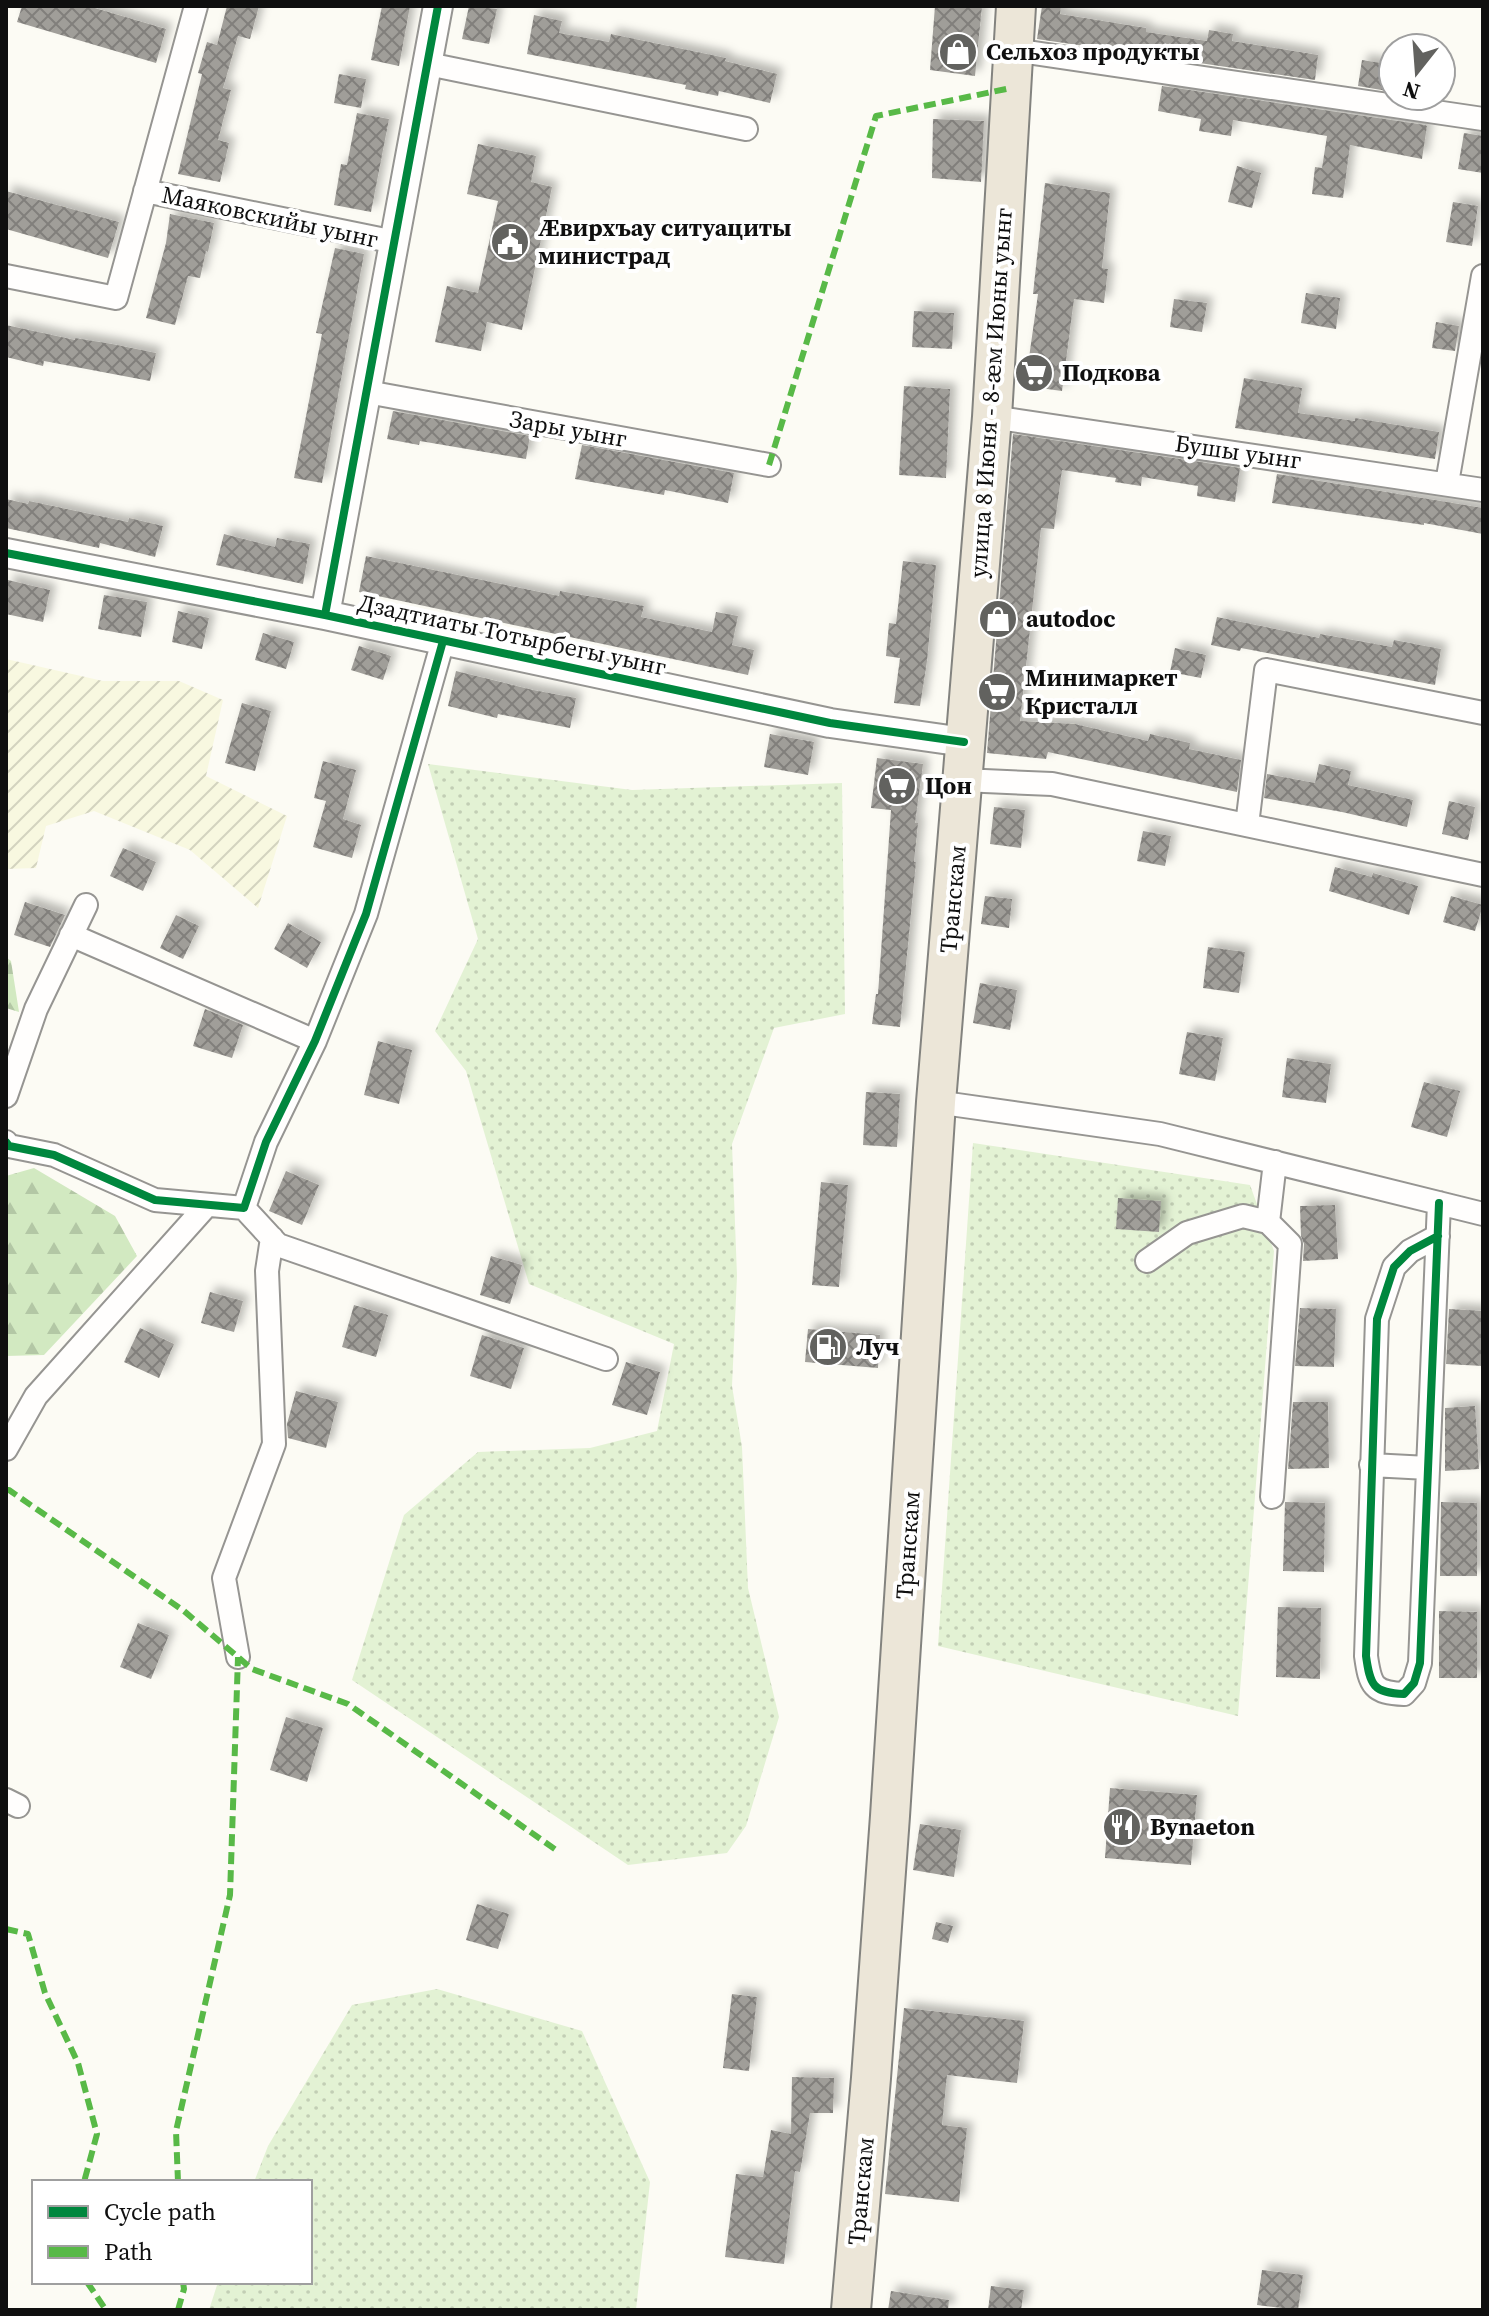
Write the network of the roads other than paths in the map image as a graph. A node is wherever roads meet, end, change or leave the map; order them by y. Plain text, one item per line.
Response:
1 (196, 6) edge
2 (438, 6) edge
3 (1016, 6) edge
4 (1013, 50) junction
5 (428, 64) junction
6 (1483, 119) edge
7 (746, 129) dead end
8 (145, 191) junction
9 (395, 242) junction
10 (6, 276) edge
11 (1483, 276) edge
12 (367, 392) junction
13 (992, 417) junction
14 (769, 465) dead end
15 (1447, 483) junction
16 (1483, 490) edge
17 (6, 553) edge
18 (325, 615) junction
19 (443, 641) junction
20 (1483, 713) edge
21 (964, 742) junction
22 (962, 780) junction
23 (1247, 825) junction
24 (1483, 875) edge
25 (86, 905) dead end
26 (71, 935) junction
27 (315, 1041) junction
28 (6, 1096) edge
29 (936, 1102) junction
30 (6, 1142) edge
31 (1275, 1162) junction
32 (1439, 1203) junction
33 (207, 1205) junction
34 (244, 1208) junction
35 (1483, 1214) edge
36 (1268, 1222) junction
37 (1438, 1236) junction
38 (272, 1238) junction
39 (1147, 1261) dead end
40 (606, 1359) dead end
41 (6, 1449) edge
42 (1371, 1465) junction
43 (1428, 1468) junction
44 (1272, 1497) dead end
45 (238, 1657) dead end
46 (851, 2310) edge

1 - 8 street, Маяковскийы уынг
2 - 5 street
3 - 4 highway, улица 8 Июня - 8-ӕм Июны уынг
4 - 6 street
4 - 13 highway, улица 8 Июня - 8-ӕм Июны уынг
5 - 7 street
5 - 9 street
8 - 9 street, Маяковскийы уынг
8 - 10 street, Маяковскийы уынг
9 - 12 street
11 - 15 street
12 - 14 street, Зары уынг
12 - 18 street
13 - 15 street, Бушы уынг
13 - 21 highway, улица 8 Июня - 8-ӕм Июны уынг
15 - 16 street, Бушы уынг
17 - 18 street, Дзадтиаты Тотырбегы уынг
18 - 19 street, Дзадтиаты Тотырбегы уынг
19 - 21 street, Дзадтиаты Тотырбегы уынг
19 - 27 street
20 - 23 street
21 - 22 highway, улица 8 Июня - 8-ӕм Июны уынг
22 - 23 street
22 - 29 highway, Транскам
23 - 24 street
25 - 26 street
26 - 27 street
26 - 28 street
27 - 34 street
29 - 31 street
29 - 46 highway, Транскам
30 - 33 street
31 - 32 street
31 - 36 street
32 - 35 street
32 - 37 street
33 - 34 street
33 - 41 street
34 - 38 street
36 - 39 street
36 - 44 street
37 - 42 street
37 - 43 street
38 - 40 street
38 - 45 street
42 - 43 street
42 - 43 street

